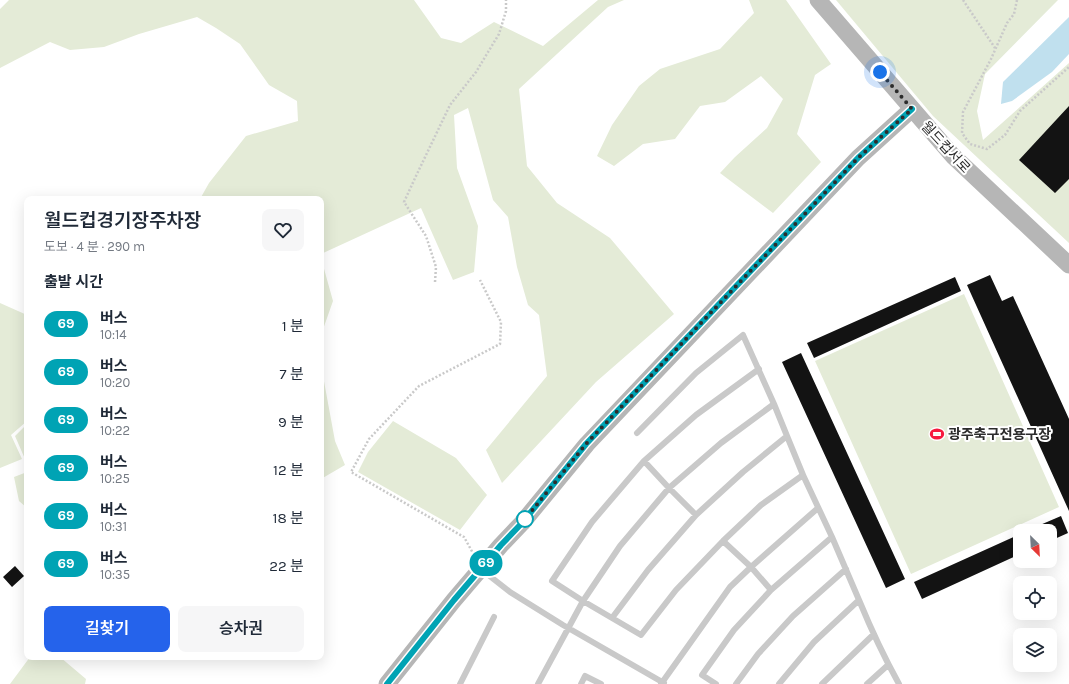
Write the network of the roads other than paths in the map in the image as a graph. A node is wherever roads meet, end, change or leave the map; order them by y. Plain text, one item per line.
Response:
1 (818, 0) edge
2 (912, 109) junction
3 (1069, 265) edge
4 (759, 369) junction
5 (774, 404) junction
6 (637, 433) dead end
7 (787, 436) junction
8 (644, 460) junction
9 (803, 475) junction
10 (669, 488) junction
11 (818, 508) junction
12 (696, 515) junction
13 (832, 537) junction
14 (723, 541) junction
15 (751, 567) junction
16 (481, 569) junction
17 (846, 569) junction
18 (771, 590) junction
19 (859, 600) junction
20 (583, 601) junction
21 (494, 617) dead end
22 (612, 618) junction
23 (568, 628) junction
24 (874, 634) junction
25 (888, 665) junction
26 (663, 683) edge
27 (387, 684) edge
28 (460, 684) edge
29 (538, 684) edge
30 (581, 684) edge
31 (601, 684) edge
32 (716, 684) edge
33 (736, 684) edge
34 (779, 684) edge
35 (822, 684) edge
36 (867, 684) edge
37 (899, 684) edge

1 - 2 street, 월드컵서로
2 - 3 street, 월드컵서로
2 - 16 street
4 - 5 lane
4 - 6 lane
4 - 8 lane
5 - 7 lane
5 - 10 lane
7 - 9 lane
7 - 12 lane
8 - 10 lane
8 - 20 lane
9 - 11 lane
9 - 14 lane
10 - 12 lane
10 - 20 lane
11 - 13 lane
11 - 15 lane
12 - 22 lane
13 - 17 lane
13 - 18 lane
14 - 15 lane
14 - 22 lane
15 - 18 lane
15 - 26 lane
16 - 23 lane
16 - 27 street
17 - 19 lane
17 - 33 lane
18 - 32 lane
19 - 24 lane
19 - 34 lane
20 - 22 lane
20 - 23 lane
21 - 28 lane
23 - 26 lane
23 - 29 lane
24 - 25 lane
24 - 35 lane
25 - 36 lane
25 - 37 lane
30 - 31 lane

